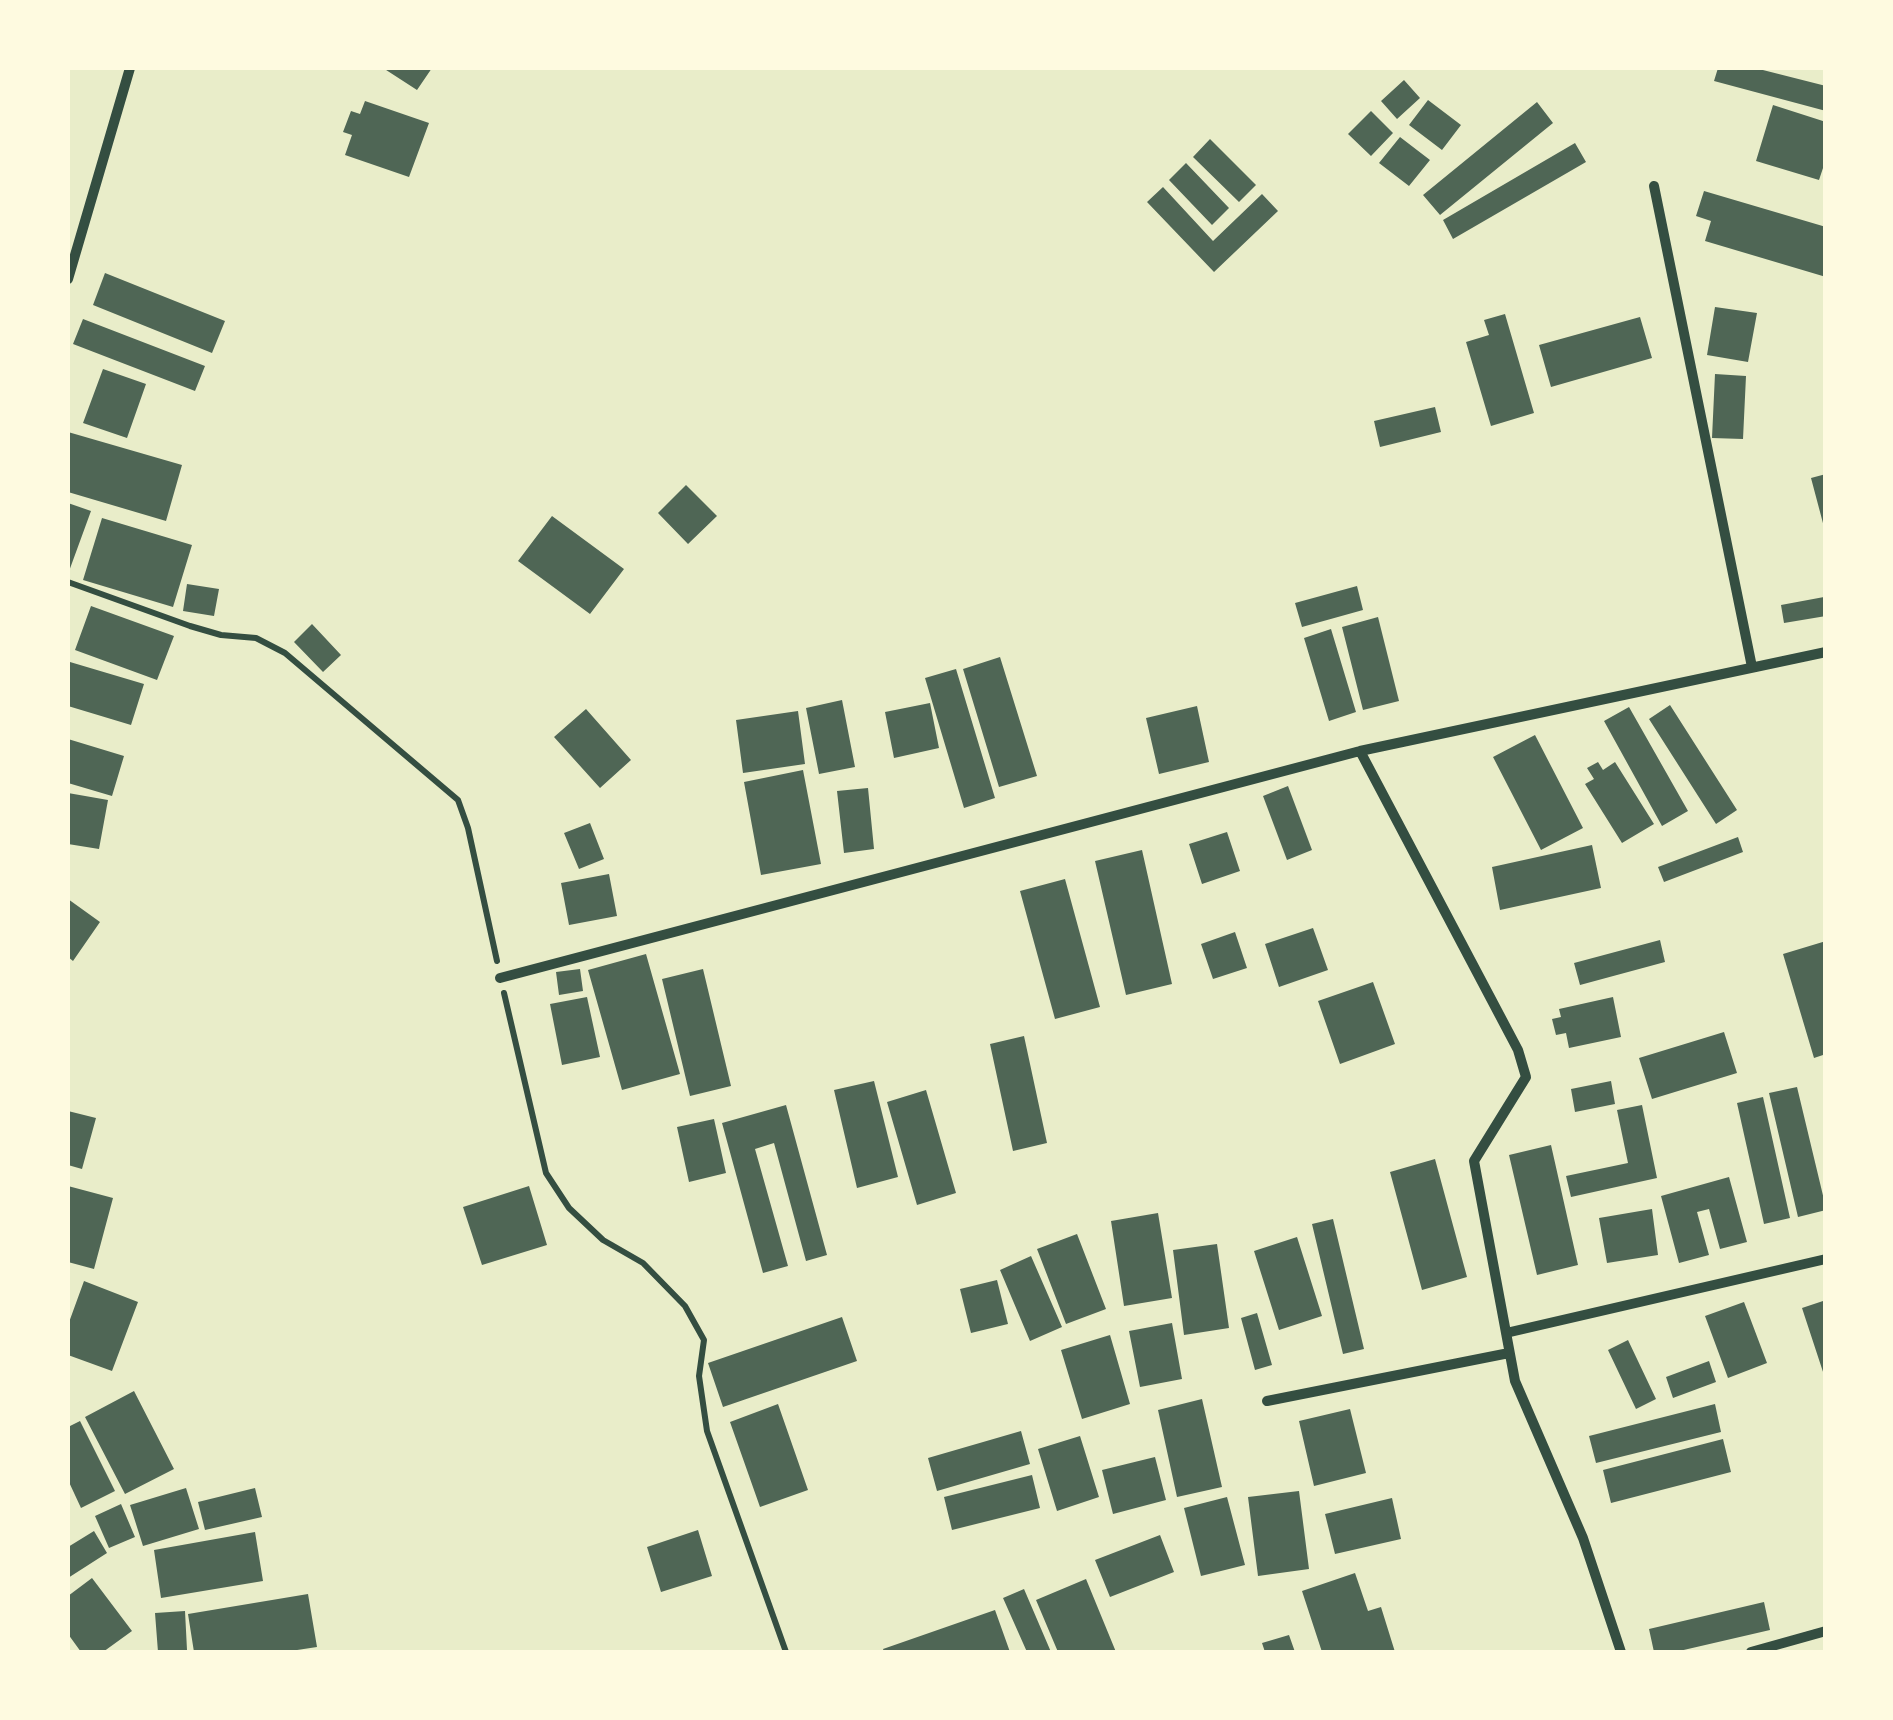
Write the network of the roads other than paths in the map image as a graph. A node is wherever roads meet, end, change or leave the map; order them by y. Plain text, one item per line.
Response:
1 (130, 68) edge
2 (1654, 186) dead end
3 (68, 279) edge
4 (1826, 652) edge
5 (1752, 668) junction
6 (1360, 751) junction
7 (500, 978) road end
8 (1826, 1258) edge
9 (1506, 1333) junction
10 (1509, 1352) junction
11 (1267, 1401) dead end
12 (1826, 1630) edge
13 (1621, 1652) edge
14 (1751, 1652) edge

1 - 3 street
2 - 5 street
4 - 5 street
5 - 6 street
6 - 7 street
6 - 9 street
8 - 9 street
9 - 10 street
10 - 11 street
10 - 13 street
12 - 14 street

